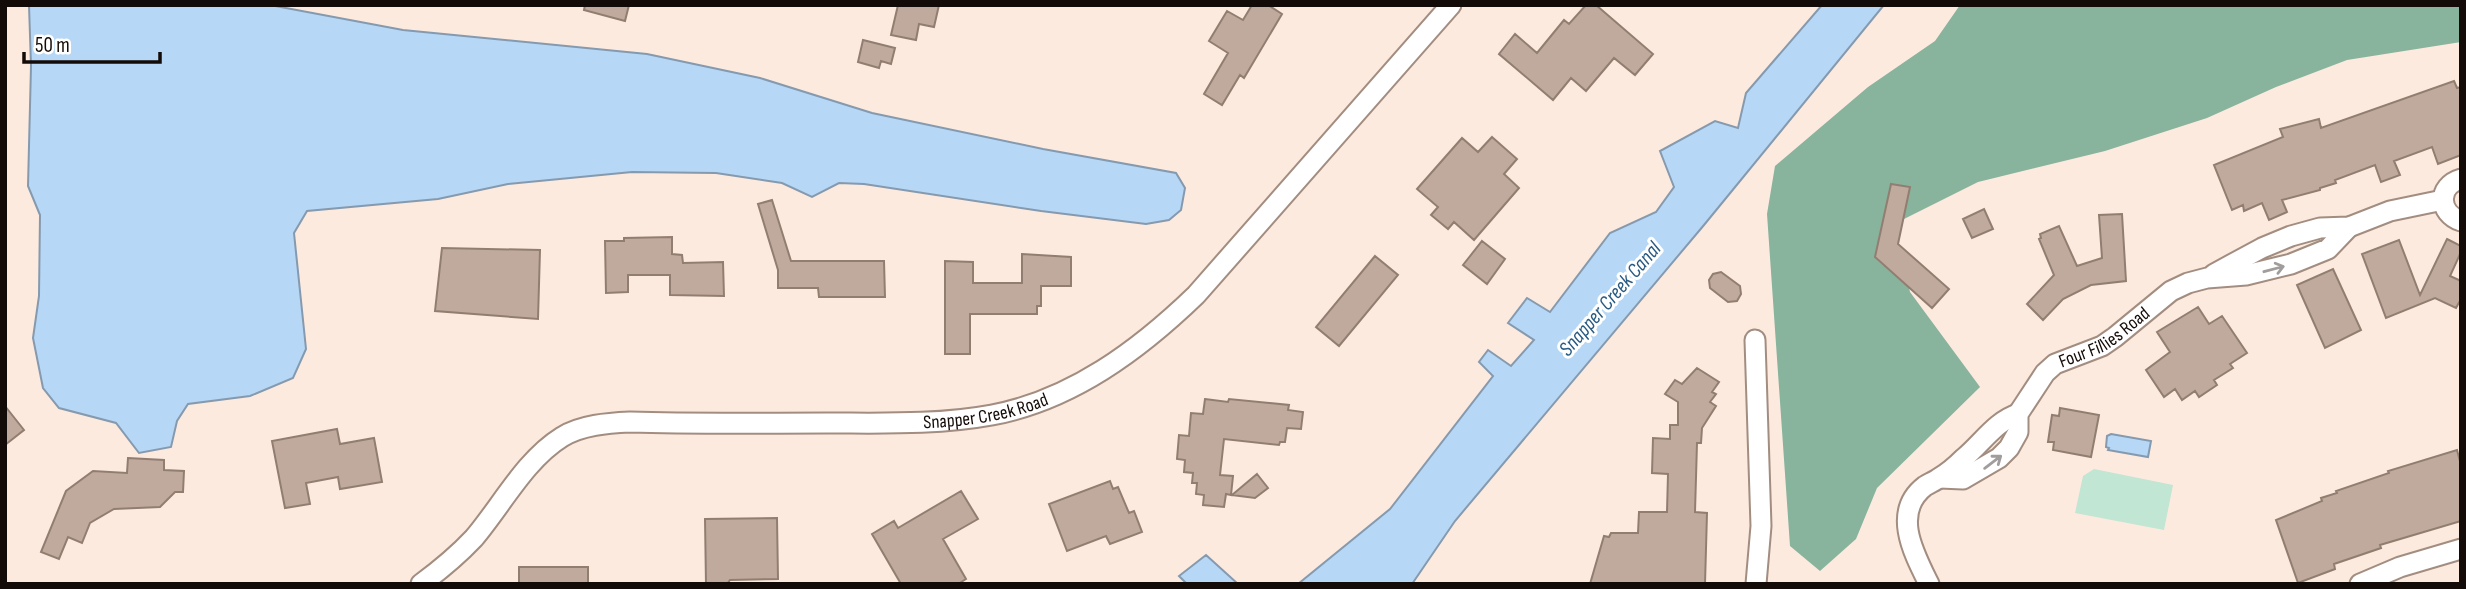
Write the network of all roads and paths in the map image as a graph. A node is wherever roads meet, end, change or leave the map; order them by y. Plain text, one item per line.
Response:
1 (1451, 5) edge
2 (2461, 179) edge
3 (2443, 200) junction
4 (2461, 221) edge
5 (1755, 340) dead end
6 (2461, 549) edge
7 (421, 584) edge
8 (1756, 584) edge
9 (1929, 584) edge
10 (2360, 584) edge

1 - 7 street, Snapper Creek Road
2 - 3 street
3 - 4 street
3 - 9 street, Four Fillies Road
5 - 8 street
6 - 10 street

